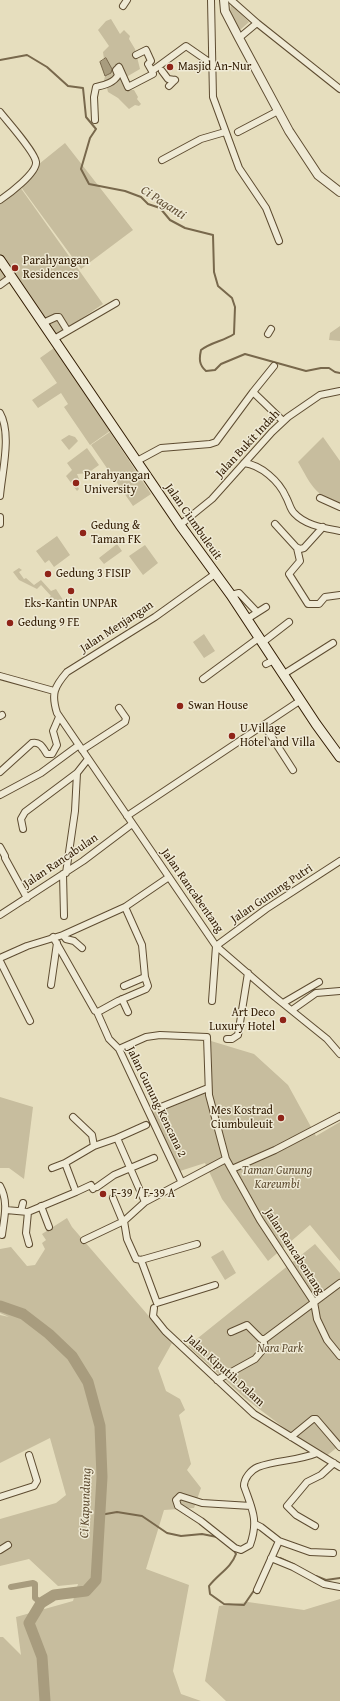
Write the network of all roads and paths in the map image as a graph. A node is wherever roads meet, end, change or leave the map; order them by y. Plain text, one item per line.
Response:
1 (211, 0) edge
2 (224, 0) edge
3 (231, 0) edge
4 (257, 23) junction
5 (239, 38) junction
6 (136, 55) dead end
7 (212, 64) junction
8 (152, 73) junction
9 (169, 86) dead end
10 (340, 89) edge
11 (278, 111) junction
12 (0, 112) edge
13 (95, 120) dead end
14 (225, 132) junction
15 (238, 132) dead end
16 (162, 160) dead end
17 (340, 192) edge
18 (0, 200) edge
19 (279, 241) dead end
20 (0, 260) edge
21 (11, 277) junction
22 (0, 285) edge
23 (116, 302) dead end
24 (44, 323) junction
25 (67, 330) junction
26 (54, 339) junction
27 (274, 366) dead end
28 (340, 391) edge
29 (253, 392) junction
30 (0, 413) edge
31 (283, 421) junction
32 (137, 461) junction
33 (244, 463) junction
34 (0, 496) edge
35 (320, 498) dead end
36 (340, 507) edge
37 (0, 517) edge
38 (0, 524) edge
39 (275, 524) dead end
40 (180, 525) junction
41 (323, 528) junction
42 (340, 531) edge
43 (297, 548) junction
44 (215, 574) junction
45 (231, 595) junction
46 (340, 595) edge
47 (266, 607) dead end
48 (257, 612) junction
49 (247, 618) junction
50 (289, 622) dead end
51 (261, 640) junction
52 (333, 644) dead end
53 (284, 674) junction
54 (0, 676) edge
55 (203, 679) dead end
56 (54, 691) junction
57 (301, 700) junction
58 (119, 708) dead end
59 (58, 715) junction
60 (264, 725) junction
61 (80, 748) junction
62 (340, 757) edge
63 (88, 759) junction
64 (294, 770) dead end
65 (0, 772) edge
66 (77, 773) junction
67 (0, 795) edge
68 (127, 816) junction
69 (132, 824) junction
70 (23, 828) dead end
71 (0, 847) edge
72 (2, 860) edge
73 (340, 861) edge
74 (65, 874) junction
75 (169, 877) junction
76 (27, 898) junction
77 (125, 907) junction
78 (0, 915) edge
79 (64, 916) dead end
80 (63, 934) junction
81 (55, 940) junction
82 (216, 946) junction
83 (82, 948) dead end
84 (0, 959) edge
85 (248, 973) junction
86 (145, 977) junction
87 (319, 982) dead end
88 (51, 985) dead end
89 (124, 986) dead end
90 (340, 991) edge
91 (122, 999) junction
92 (212, 1001) dead end
93 (283, 1003) junction
94 (292, 1010) junction
95 (96, 1012) junction
96 (128, 1012) dead end
97 (30, 1021) dead end
98 (227, 1039) dead end
99 (119, 1049) junction
100 (340, 1054) edge
101 (208, 1088) junction
102 (161, 1107) dead end
103 (73, 1116) dead end
104 (340, 1116) edge
105 (146, 1125) dead end
106 (117, 1138) junction
107 (94, 1146) junction
108 (154, 1158) dead end
109 (226, 1159) junction
110 (66, 1163) junction
111 (52, 1168) dead end
112 (129, 1169) junction
113 (232, 1169) junction
114 (181, 1181) junction
115 (0, 1186) edge
116 (76, 1192) junction
117 (113, 1198) dead end
118 (144, 1202) junction
119 (23, 1203) dead end
120 (42, 1206) junction
121 (6, 1210) junction
122 (21, 1211) junction
123 (28, 1212) junction
124 (123, 1221) junction
125 (49, 1227) dead end
126 (2, 1235) dead end
127 (84, 1240) dead end
128 (29, 1244) dead end
129 (197, 1244) dead end
130 (141, 1260) junction
131 (340, 1283) edge
132 (215, 1285) dead end
133 (314, 1302) junction
134 (154, 1308) dead end
135 (231, 1332) dead end
136 (263, 1339) junction
137 (340, 1356) edge
138 (217, 1380) junction
139 (291, 1437) junction
140 (340, 1447) edge
141 (317, 1453) junction
142 (29, 1455) dead end
143 (338, 1464) edge
144 (0, 1497) edge
145 (251, 1506) junction
146 (255, 1524) junction
147 (315, 1526) dead end
148 (279, 1540) junction
149 (8, 1545) dead end
150 (0, 1550) edge
151 (333, 1553) dead end
152 (272, 1558) junction
153 (340, 1586) edge
154 (256, 1590) dead end

1 - 7 street
2 - 5 street
3 - 4 street
4 - 5 street
4 - 10 street
5 - 11 street
6 - 8 street
7 - 8 street
7 - 14 street
8 - 9 street
8 - 13 street
11 - 15 street
11 - 17 street
12 - 18 street
14 - 16 street
14 - 19 street
20 - 21 main road, Jalan Ciumbuleuit
21 - 22 street
21 - 24 main road, Jalan Ciumbuleuit
23 - 25 street
24 - 25 street
24 - 26 main road, Jalan Ciumbuleuit
25 - 26 street
26 - 32 main road, Jalan Ciumbuleuit
27 - 29 street
28 - 31 street, Jalan Bukit Indah
29 - 31 street
29 - 32 street
30 - 34 street
31 - 33 street, Jalan Bukit Indah
32 - 40 main road, Jalan Ciumbuleuit
33 - 40 street, Jalan Bukit Indah
33 - 41 street
35 - 36 street
37 - 38 street
39 - 43 street
40 - 44 main road, Jalan Ciumbuleuit
41 - 42 street
41 - 43 street
43 - 46 street
44 - 45 main road, Jalan Ciumbuleuit
44 - 56 street, Jalan Menjangan
45 - 48 street
45 - 49 main road, Jalan Ciumbuleuit
47 - 48 street
48 - 49 street
49 - 51 main road, Jalan Ciumbuleuit
50 - 51 street
51 - 53 main road, Jalan Ciumbuleuit
51 - 55 street
52 - 53 street
53 - 57 main road, Jalan Ciumbuleuit
54 - 56 street
56 - 59 street
57 - 60 street
57 - 62 main road, Jalan Ciumbuleuit
58 - 61 street
59 - 61 street, Jalan Rancabentang
59 - 65 street
60 - 64 street
60 - 68 street
61 - 63 street, Jalan Rancabentang
61 - 67 street
63 - 66 street
63 - 68 street, Jalan Rancabentang
66 - 70 street
66 - 74 street
68 - 69 street, Jalan Rancabentang
69 - 74 street, Jalan Rancabulan
69 - 75 street, Jalan Rancabentang
71 - 72 street
72 - 76 street
73 - 82 street, Jalan Gunung Putri
74 - 76 street, Jalan Rancabulan
74 - 79 street
75 - 77 street
75 - 82 street, Jalan Rancabentang
76 - 78 street, Jalan Rancabulan
77 - 80 street
77 - 86 street
80 - 81 street
80 - 83 street
81 - 84 street
81 - 88 street
81 - 95 street, Jalan Gunung Kencana 2
82 - 85 street, Jalan Rancabentang
82 - 92 street
84 - 97 street
85 - 93 street, Jalan Rancabentang
85 - 98 street
86 - 89 street
86 - 91 street
87 - 93 street
90 - 94 street
91 - 95 street
91 - 96 street
93 - 94 street, Jalan Rancabentang
94 - 100 street, Jalan Rancabentang
95 - 99 street, Jalan Gunung Kencana 2
99 - 101 street, Jalan Rancabentang
99 - 114 street, Jalan Gunung Kencana 2
101 - 102 street
101 - 109 street, Jalan Rancabentang
103 - 107 street
104 - 113 street
105 - 106 street
106 - 107 street
106 - 112 street
107 - 110 street
108 - 112 street
109 - 113 street, Jalan Rancabentang
109 - 114 street
110 - 111 street
110 - 116 street
112 - 116 street
112 - 118 street
113 - 133 street, Jalan Rancabentang
114 - 118 street
115 - 121 street
116 - 120 street
117 - 124 street
118 - 124 street
119 - 122 street
120 - 123 street
120 - 125 street
121 - 122 street
121 - 126 street
122 - 123 street
123 - 128 street
124 - 127 street
124 - 130 street
129 - 130 street
130 - 132 street
131 - 133 street
133 - 136 street
133 - 137 street, Jalan Rancabentang
134 - 138 street, Jalan Kiputih Dalam
135 - 136 street
136 - 138 street
138 - 139 street, Jalan Kiputih Dalam
139 - 140 street
139 - 141 street, Jalan Kiputih Dalam
141 - 143 street, Jalan Kiputih Dalam
141 - 145 street
142 - 144 street
143 - 147 street
145 - 146 street
145 - 146 street
146 - 148 street
148 - 151 street
148 - 152 street
149 - 150 street
152 - 153 street
152 - 154 street

